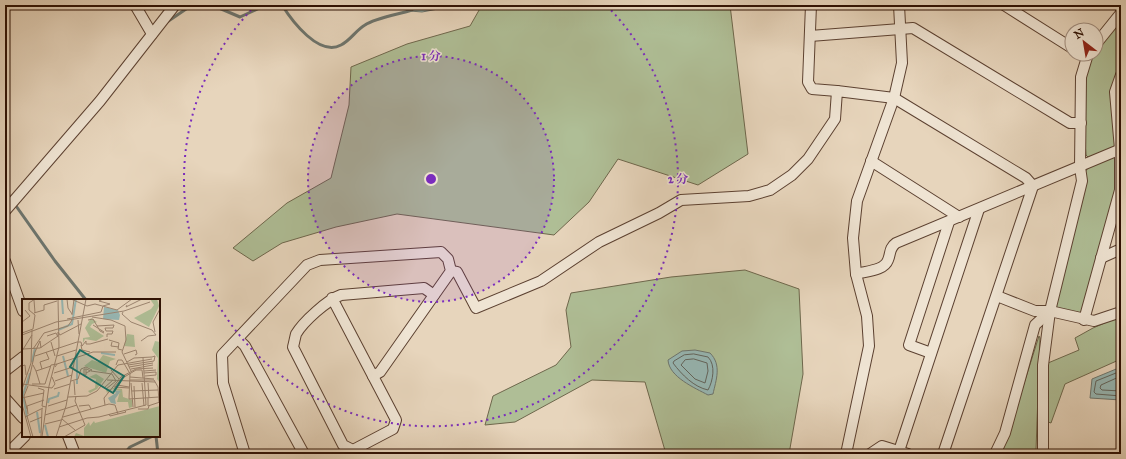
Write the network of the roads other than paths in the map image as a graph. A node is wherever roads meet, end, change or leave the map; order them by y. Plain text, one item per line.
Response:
1 (135, 5) edge
2 (175, 5) edge
3 (811, 5) edge
4 (899, 5) edge
5 (1004, 5) edge
6 (1121, 13) edge
7 (901, 29) junction
8 (152, 34) junction
9 (1104, 34) edge
10 (810, 36) junction
11 (1064, 43) edge
12 (1084, 62) edge
13 (1120, 79) edge
14 (837, 91) junction
15 (894, 98) junction
16 (1080, 124) junction
17 (1121, 149) edge
18 (871, 161) junction
19 (1080, 167) junction
20 (1033, 186) junction
21 (1121, 190) edge
22 (11, 204) edge
23 (980, 209) junction
24 (959, 217) junction
25 (949, 222) junction
26 (1121, 250) edge
27 (1100, 258) junction
28 (5, 261) edge
29 (451, 271) junction
30 (856, 274) junction
31 (434, 295) junction
32 (997, 296) junction
33 (332, 298) junction
34 (22, 308) edge
35 (1050, 311) junction
36 (1121, 312) edge
37 (1084, 320) junction
38 (238, 339) junction
39 (931, 353) junction
40 (22, 358) edge
41 (5, 371) edge
42 (373, 376) junction
43 (5, 398) edge
44 (22, 417) edge
45 (24, 437) edge
46 (68, 437) edge
47 (348, 451) edge
48 (903, 452) edge
49 (7, 454) edge
50 (75, 454) edge
51 (245, 454) edge
52 (304, 454) edge
53 (846, 454) edge
54 (870, 454) edge
55 (943, 454) edge
56 (995, 454) edge
57 (1043, 454) edge

1 - 8 street
2 - 8 street
3 - 10 street
4 - 7 street
5 - 11 street
6 - 9 street
7 - 10 street
7 - 15 street
7 - 16 street
8 - 22 street
10 - 14 street
12 - 16 street
13 - 17 street
14 - 15 street
14 - 29 street
15 - 18 street
15 - 20 street
16 - 19 street
17 - 19 street
17 - 21 street
18 - 24 street
18 - 30 street
19 - 20 street
19 - 35 street
20 - 23 street
20 - 32 street
21 - 27 street
23 - 24 street
23 - 39 street
24 - 25 street
25 - 30 street
25 - 39 street
26 - 27 street
27 - 37 street
28 - 34 street
29 - 31 street
29 - 38 street
30 - 53 street
31 - 33 street
31 - 42 street
32 - 35 street
32 - 55 street
33 - 42 street
33 - 47 street
35 - 37 street
35 - 56 street
35 - 57 street
36 - 37 street
38 - 51 street
38 - 52 street
39 - 48 street
40 - 41 street
42 - 47 street
43 - 44 street
45 - 49 street
46 - 50 street
48 - 54 street

